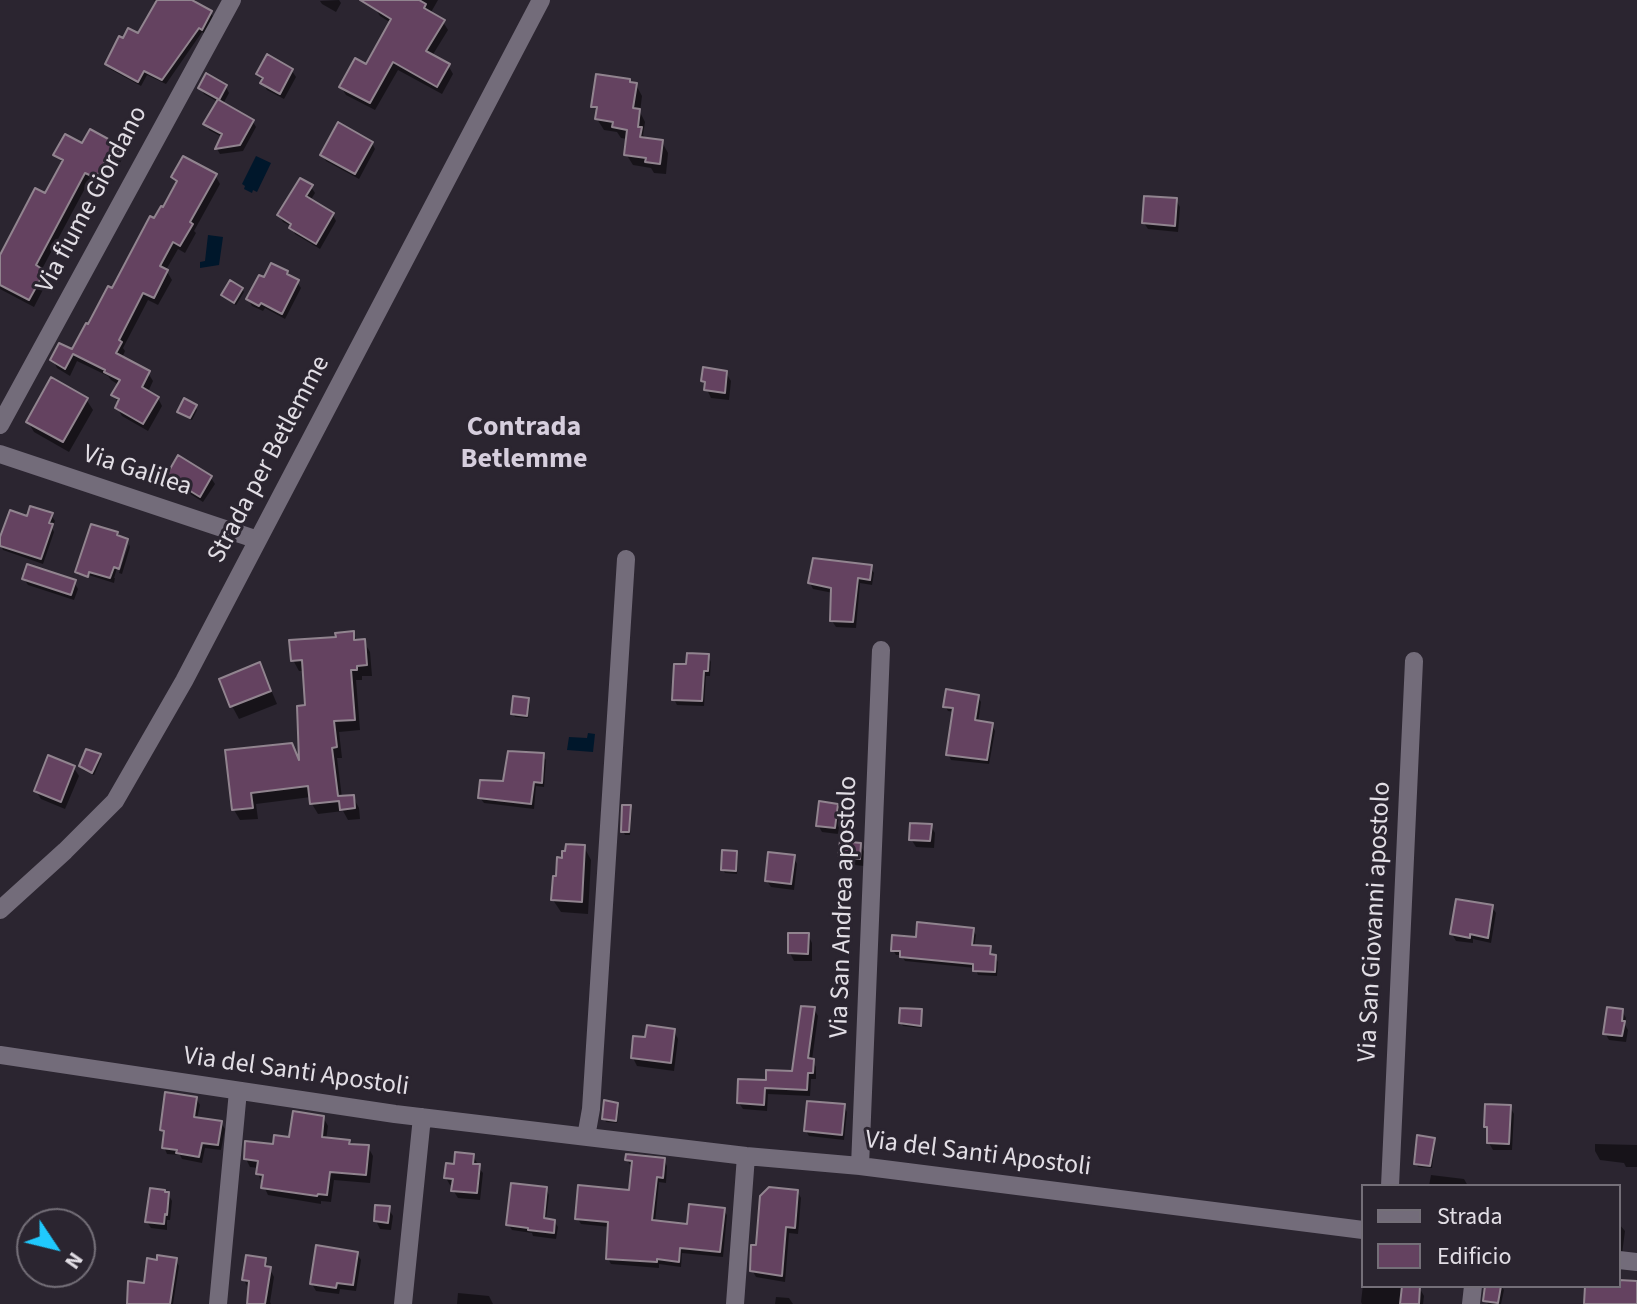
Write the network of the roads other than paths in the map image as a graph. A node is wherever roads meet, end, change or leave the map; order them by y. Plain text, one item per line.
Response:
1 (232, 0) edge
2 (541, 0) edge
3 (0, 425) edge
4 (0, 454) edge
5 (258, 540) junction
6 (626, 559) dead end
7 (881, 650) dead end
8 (1414, 661) dead end
9 (0, 910) edge
10 (0, 1055) edge
11 (238, 1091) junction
12 (422, 1117) junction
13 (586, 1137) junction
14 (746, 1156) junction
15 (860, 1166) junction
16 (1390, 1184) edge
17 (1361, 1230) edge
18 (1637, 1246) edge
19 (1637, 1262) edge
20 (218, 1304) edge
21 (403, 1304) edge
22 (735, 1304) edge

1 - 3 street, Via fiume Giordano
2 - 5 street, Strada per Betlemme
4 - 5 street, Via Galilea
5 - 9 street, Strada per Betlemme
6 - 13 street
7 - 15 street, Via San Andrea apostolo
8 - 16 street, Via San Giovanni apostolo
10 - 11 street, Via del Santi Apostoli
11 - 12 street, Via del Santi Apostoli
11 - 20 street
12 - 13 street, Via del Santi Apostoli
12 - 21 street
13 - 14 street, Via del Santi Apostoli
14 - 15 street, Via del Santi Apostoli
14 - 22 street
15 - 17 street, Via del Santi Apostoli
18 - 19 street

